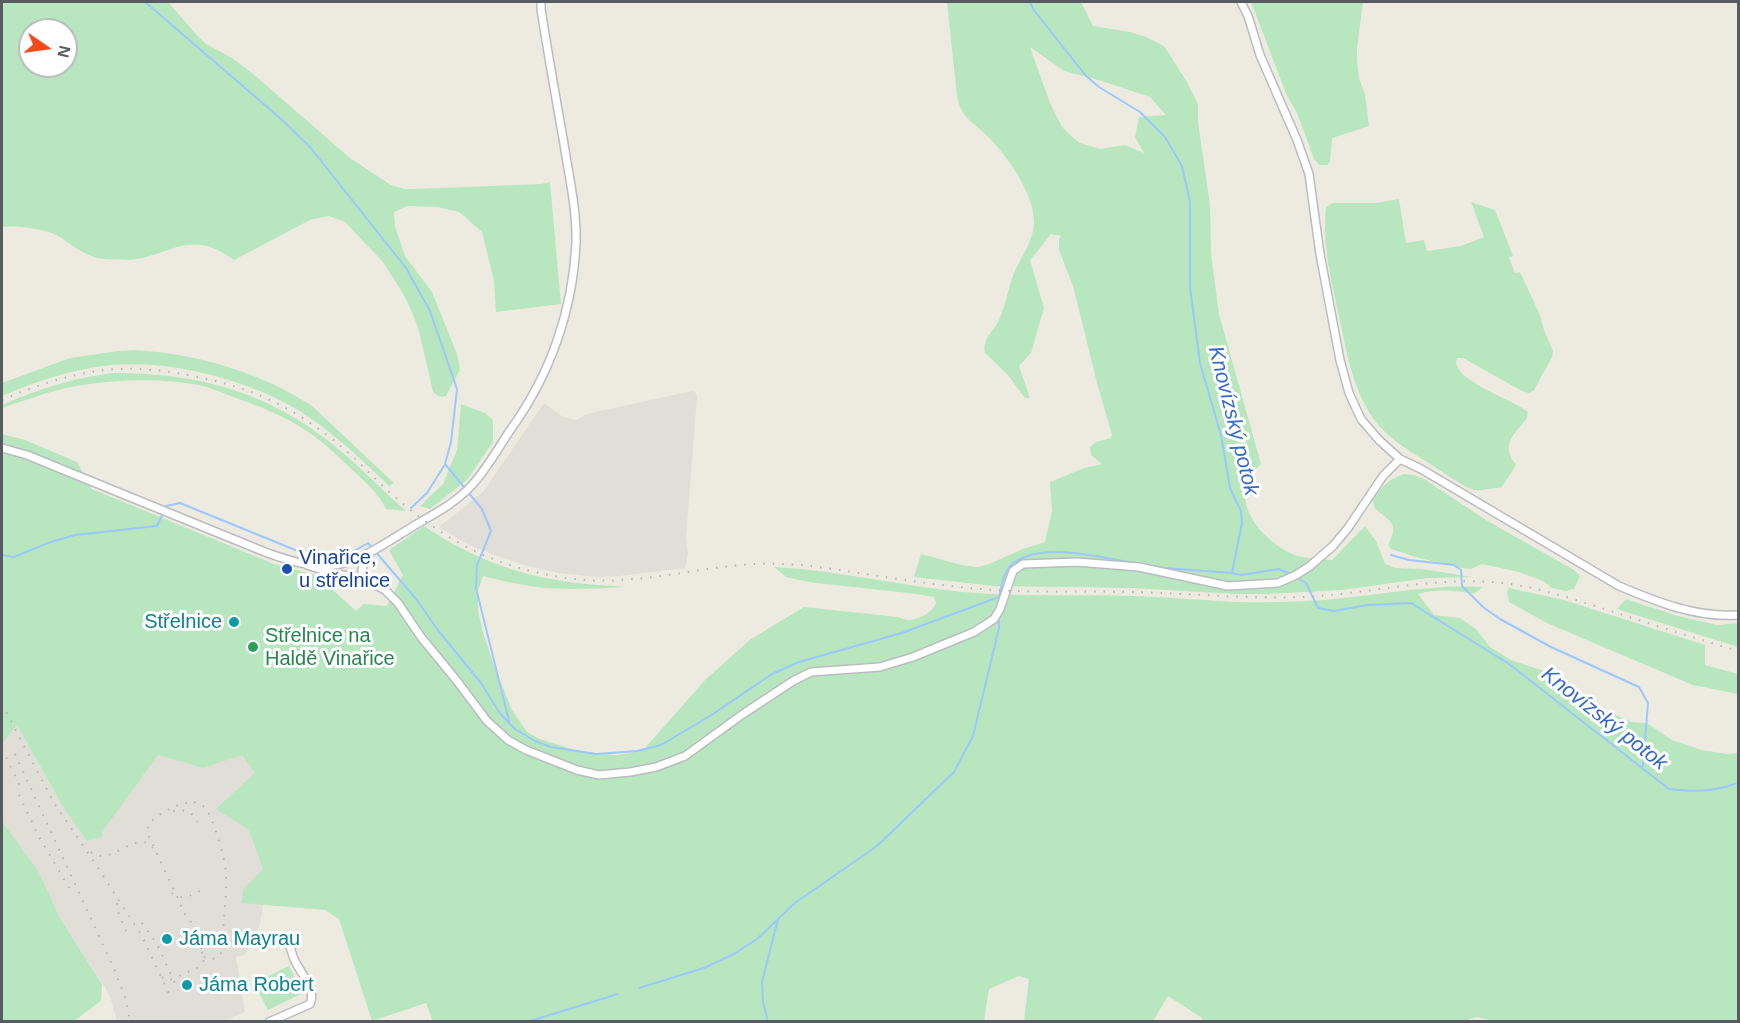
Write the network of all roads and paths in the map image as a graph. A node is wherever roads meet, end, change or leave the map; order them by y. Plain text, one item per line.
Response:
1 (541, 2) edge
2 (1241, 2) edge
3 (2, 448) edge
4 (1400, 459) junction
5 (367, 554) junction
6 (307, 565) junction
7 (366, 580) junction
8 (1738, 615) edge
9 (288, 941) dead end
10 (269, 1022) edge

1 - 5 street
2 - 4 street
3 - 6 street
4 - 7 street
4 - 8 street
5 - 6 street
5 - 7 street
6 - 7 street
9 - 10 street

